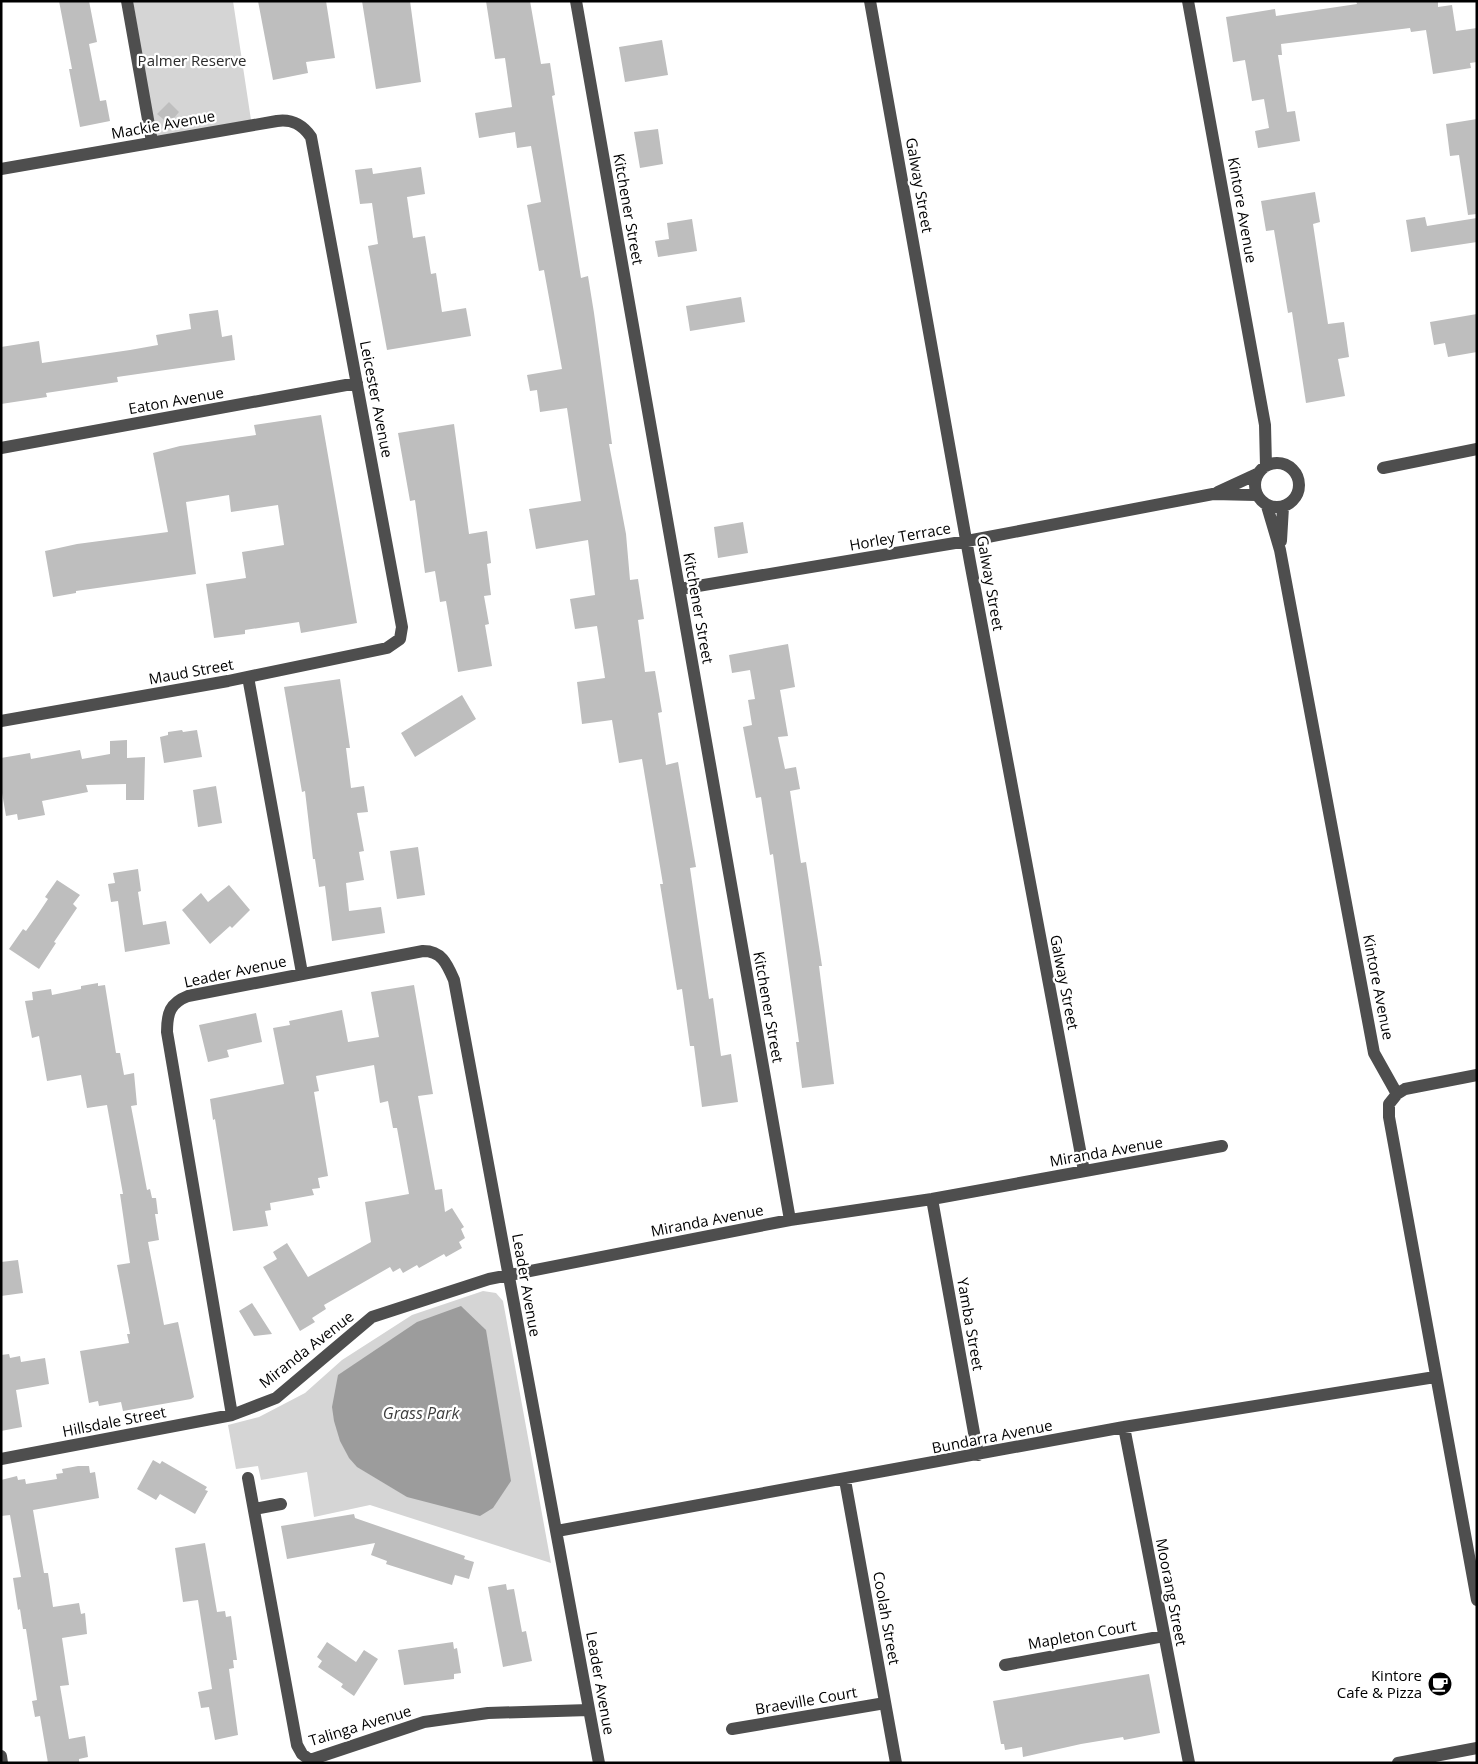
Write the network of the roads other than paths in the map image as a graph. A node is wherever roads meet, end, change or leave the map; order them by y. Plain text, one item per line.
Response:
1 (127, 1) edge
2 (576, 1) edge
3 (870, 1) edge
4 (1188, 1) edge
5 (152, 142) junction
6 (313, 150) joint
7 (1, 169) edge
8 (357, 383) junction
9 (1265, 425) junction
10 (1, 448) edge
11 (1477, 449) edge
12 (1280, 462) junction
13 (1383, 468) dead end
14 (1262, 470) junction
15 (1213, 494) junction
16 (1256, 495) junction
17 (1268, 506) junction
18 (1283, 507) junction
19 (967, 541) junction
20 (1280, 550) junction
21 (680, 590) junction
22 (387, 648) joint
23 (248, 677) junction
24 (1, 721) edge
25 (302, 973) junction
26 (1477, 1075) edge
27 (1397, 1094) junction
28 (1222, 1146) dead end
29 (1084, 1171) junction
30 (932, 1199) junction
31 (790, 1220) junction
32 (508, 1276) junction
33 (1435, 1377) junction
34 (232, 1415) junction
35 (1124, 1427) junction
36 (978, 1455) junction
37 (1, 1459) edge
38 (248, 1478) dead end
39 (845, 1480) junction
40 (281, 1504) dead end
41 (254, 1509) junction
42 (557, 1531) junction
43 (1477, 1600) edge
44 (1164, 1636) junction
45 (1005, 1665) dead end
46 (886, 1703) junction
47 (590, 1710) junction
48 (732, 1729) dead end
49 (1477, 1748) edge
50 (1, 1756) edge
51 (2, 1763) edge
52 (598, 1763) edge
53 (896, 1763) edge
54 (1189, 1763) edge
55 (1398, 1763) edge

1 - 5 street
2 - 21 street, Kitchener Street
3 - 19 street, Galway Street
4 - 9 street, Kintore Avenue
5 - 6 street, Mackie Avenue
5 - 7 street, Mackie Avenue
6 - 8 street, Leicester Avenue
8 - 10 street, Eaton Avenue
8 - 22 street, Leicester Avenue
9 - 12 street, Kintore Avenue
9 - 14 street, Kintore Avenue
11 - 13 street
12 - 14 street
12 - 18 street
14 - 15 street, Horley Terrace
14 - 16 street
15 - 16 street, Horley Terrace
15 - 19 street, Horley Terrace
16 - 17 street
17 - 18 street
17 - 20 street, Kintore Avenue
18 - 20 street, Kintore Avenue
19 - 21 street, Horley Terrace
19 - 29 street, Galway Street
20 - 27 street, Kintore Avenue
21 - 31 street, Kitchener Street
22 - 23 street, Maud Street
23 - 24 street, Maud Street
23 - 25 street, Leader Avenue
25 - 32 street, Leader Avenue
25 - 34 street, Leader Avenue
26 - 27 street
27 - 33 street
28 - 29 street, Miranda Avenue
29 - 30 street, Miranda Avenue
30 - 31 street, Miranda Avenue
30 - 36 street, Yamba Street
31 - 32 street, Miranda Avenue
32 - 34 street, Miranda Avenue
32 - 42 street, Leader Avenue
33 - 35 street, Bundarra Avenue
33 - 43 street
34 - 37 street, Hillsdale Street
35 - 36 street, Bundarra Avenue
35 - 44 street, Moorang Street
36 - 39 street, Bundarra Avenue
38 - 41 street, Talinga Avenue
39 - 42 street, Bundarra Avenue
39 - 46 street, Coolah Street
40 - 41 street
41 - 47 street, Talinga Avenue
42 - 47 street, Leader Avenue
44 - 45 street, Mapleton Court
44 - 54 street, Moorang Street
46 - 48 street, Braeville Court
46 - 53 street, Coolah Street
47 - 52 street, Leader Avenue
49 - 55 street
50 - 51 street

